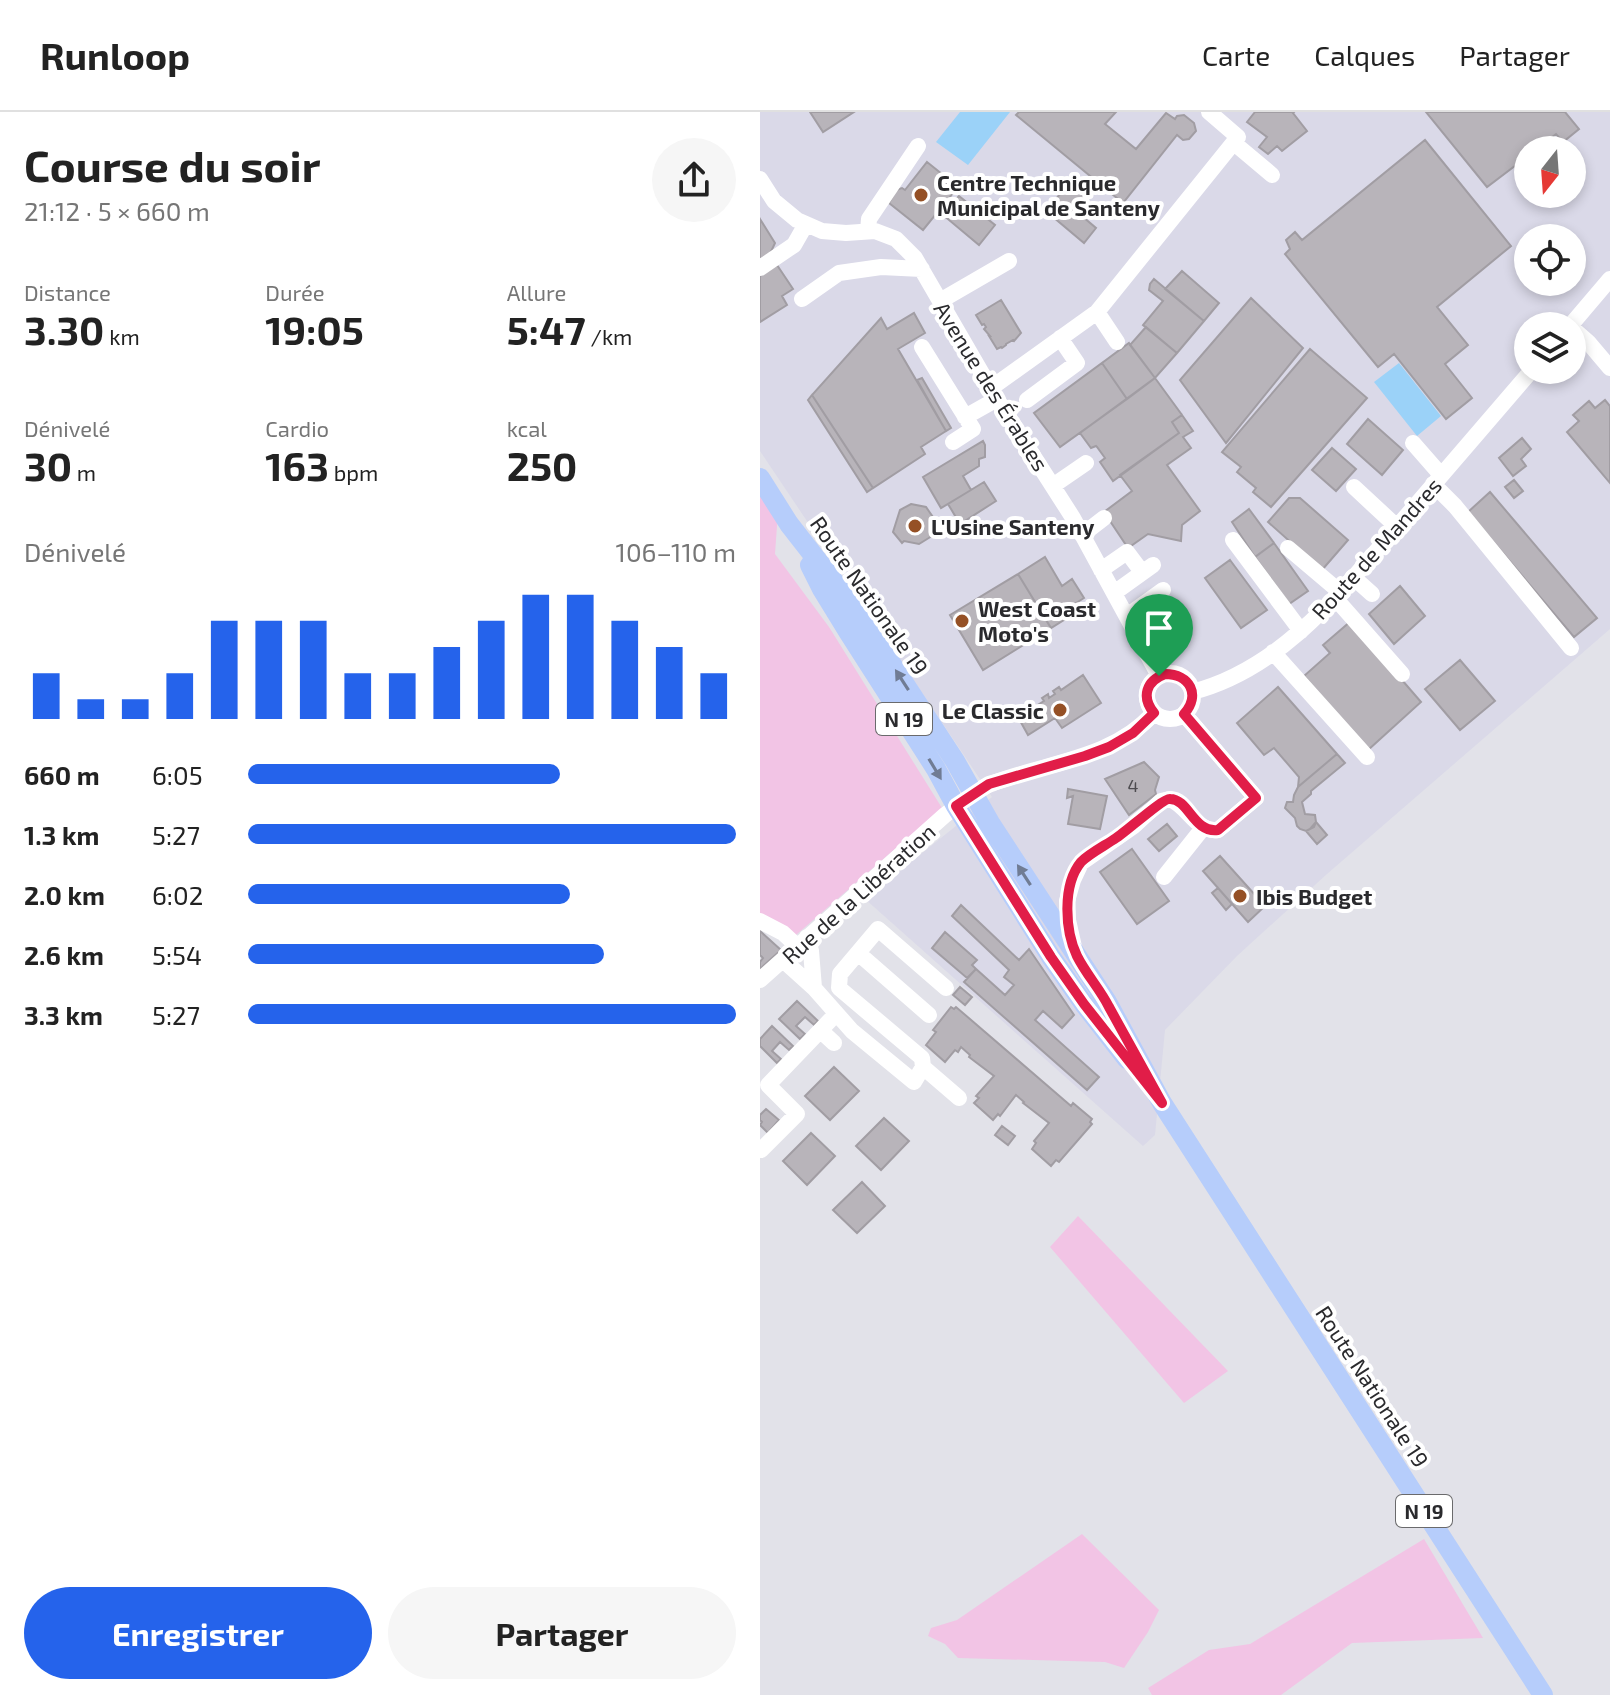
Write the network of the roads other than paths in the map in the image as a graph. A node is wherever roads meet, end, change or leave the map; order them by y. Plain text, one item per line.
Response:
1 (1209, 112) edge
2 (1234, 143) junction
3 (918, 146) dead end
4 (1272, 175) dead end
5 (760, 179) edge
6 (806, 224) junction
7 (868, 231) junction
8 (1009, 261) dead end
9 (760, 268) edge
10 (922, 269) junction
11 (1607, 291) edge
12 (802, 299) dead end
13 (940, 301) junction
14 (1097, 312) junction
15 (1586, 312) edge
16 (1060, 338) junction
17 (1586, 340) edge
18 (1117, 342) dead end
19 (922, 347) dead end
20 (1610, 368) edge
21 (1520, 384) edge
22 (994, 394) junction
23 (1027, 400) dead end
24 (965, 417) junction
25 (953, 442) dead end
26 (1413, 443) dead end
27 (1086, 463) dead end
28 (760, 478) edge
29 (1437, 480) junction
30 (1054, 485) junction
31 (1354, 487) dead end
32 (1104, 518) dead end
33 (789, 524) junction
34 (1397, 527) junction
35 (1082, 535) junction
36 (1233, 540) dead end
37 (1288, 548) dead end
38 (1101, 570) junction
39 (1353, 577) junction
40 (1163, 590) dead end
41 (1114, 593) junction
42 (1372, 594) dead end
43 (1338, 595) junction
44 (1127, 616) junction
45 (1301, 631) junction
46 (1571, 648) dead end
47 (1273, 652) junction
48 (1402, 674) dead end
49 (1159, 676) junction
50 (1192, 692) junction
51 (1154, 713) junction
52 (1184, 714) junction
53 (1367, 757) dead end
54 (973, 793) junction
55 (956, 806) junction
56 (1203, 828) junction
57 (1164, 877) dead end
58 (760, 921) edge
59 (802, 942) junction
60 (858, 953) junction
61 (1076, 954) junction
62 (783, 960) junction
63 (760, 980) edge
64 (814, 988) junction
65 (946, 988) dead end
66 (836, 1014) junction
67 (929, 1015) dead end
68 (821, 1031) junction
69 (834, 1043) dead end
70 (918, 1075) junction
71 (764, 1090) edge
72 (959, 1098) dead end
73 (1162, 1103) junction
74 (761, 1150) edge
75 (1543, 1695) edge

1 - 2 street
2 - 4 street
2 - 14 street
3 - 7 street
5 - 6 street, Avenue des Érables
6 - 7 street, Avenue des Érables
6 - 9 street
7 - 10 street, Avenue des Érables
8 - 13 street
10 - 12 street
10 - 13 street, Avenue des Érables
11 - 15 street
13 - 22 street, Avenue des Érables
14 - 16 street
14 - 18 street
16 - 22 street
16 - 23 street
17 - 20 street
19 - 24 street
21 - 29 street, Route de Mandres
22 - 24 street
22 - 30 street, Avenue des Érables
24 - 25 street
26 - 29 street
27 - 30 street
28 - 33 main road, Route Nationale 19 / N 19
29 - 34 street, Route de Mandres
29 - 46 street
30 - 35 street, Avenue des Érables
31 - 34 street
32 - 35 street
54 -> 33 main road, Route Nationale 19 / N 19
33 -> 55 main road, Route Nationale 19 / N 19
34 - 39 street, Route de Mandres
35 - 38 street, Avenue des Érables
36 - 45 street
37 - 43 street
38 - 41 street, Avenue des Érables
38 - 41 street
39 - 42 street
39 - 43 street, Route de Mandres
40 - 44 street
41 - 44 street, Avenue des Érables
43 - 45 street, Route de Mandres
43 - 48 street
44 - 49 street, Avenue des Érables
45 - 47 street, Route de Mandres
47 - 50 street, Route de Mandres
47 - 53 street
49 - 50 street
49 - 51 street
50 - 52 street
51 - 52 street
51 - 54 street
52 - 56 street
54 - 55 street
61 -> 54 main road, Route Nationale 19 / N 19
55 - 59 street, Rue de la Libération
55 - 73 main road, Route Nationale 19 / N 19
56 - 57 street
56 - 61 street
58 - 59 street
59 - 62 street, Rue de la Libération
59 - 64 street
60 - 65 street
60 - 67 street
60 - 70 street
61 - 73 main road, Route Nationale 19 / N 19
62 - 63 street, Rue de la Libération
62 - 64 street
64 - 66 street
66 - 68 street
66 - 70 street
68 - 69 street
68 - 71 street
70 - 72 street
71 - 74 street
73 - 75 main road, Route Nationale 19 / N 19

